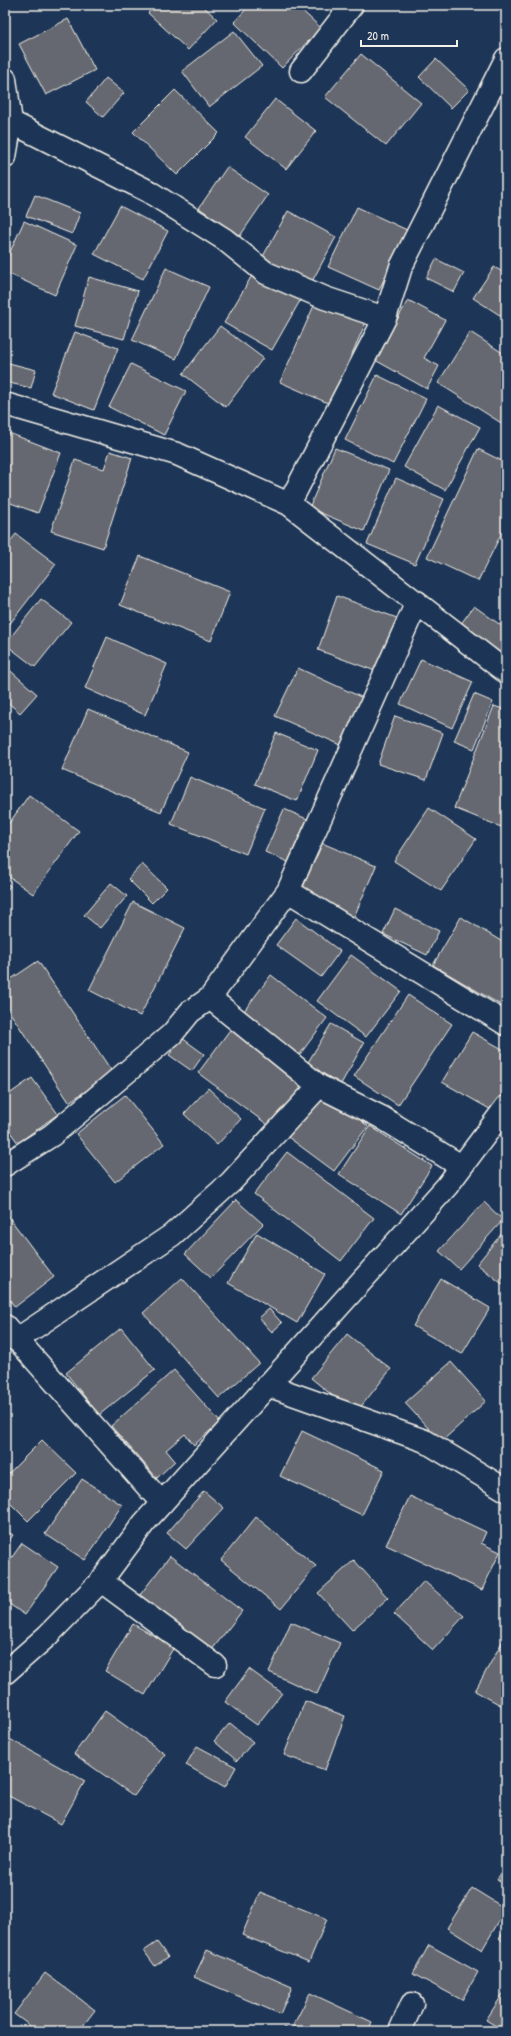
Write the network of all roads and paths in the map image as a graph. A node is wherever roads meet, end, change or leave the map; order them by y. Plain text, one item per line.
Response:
1 (352, 5) edge
2 (506, 59) edge
3 (301, 71) dead end
4 (5, 79) edge
5 (11, 122) junction
6 (5, 158) edge
7 (385, 318) junction
8 (5, 404) edge
9 (289, 504) junction
10 (417, 602) junction
11 (506, 672) edge
12 (288, 891) junction
13 (210, 998) junction
14 (506, 1024) edge
15 (319, 1086) junction
16 (506, 1107) edge
17 (5, 1165) edge
18 (462, 1166) junction
19 (10, 1333) edge
20 (267, 1385) junction
21 (506, 1490) edge
22 (162, 1502) junction
23 (101, 1580) junction
24 (215, 1665) dead end
25 (5, 1673) edge
26 (412, 2004) dead end
27 (400, 2031) edge

1 - 3 street
2 - 7 street
4 - 5 street
5 - 6 street
5 - 7 street
7 - 9 street
8 - 9 street
9 - 10 street
10 - 11 street
10 - 12 street
12 - 13 street
12 - 14 street
13 - 15 street
13 - 17 street
15 - 18 street
15 - 19 street
16 - 18 street
18 - 20 street
19 - 22 street
20 - 21 street
20 - 22 street
22 - 23 street
23 - 24 street
23 - 25 street
26 - 27 street

